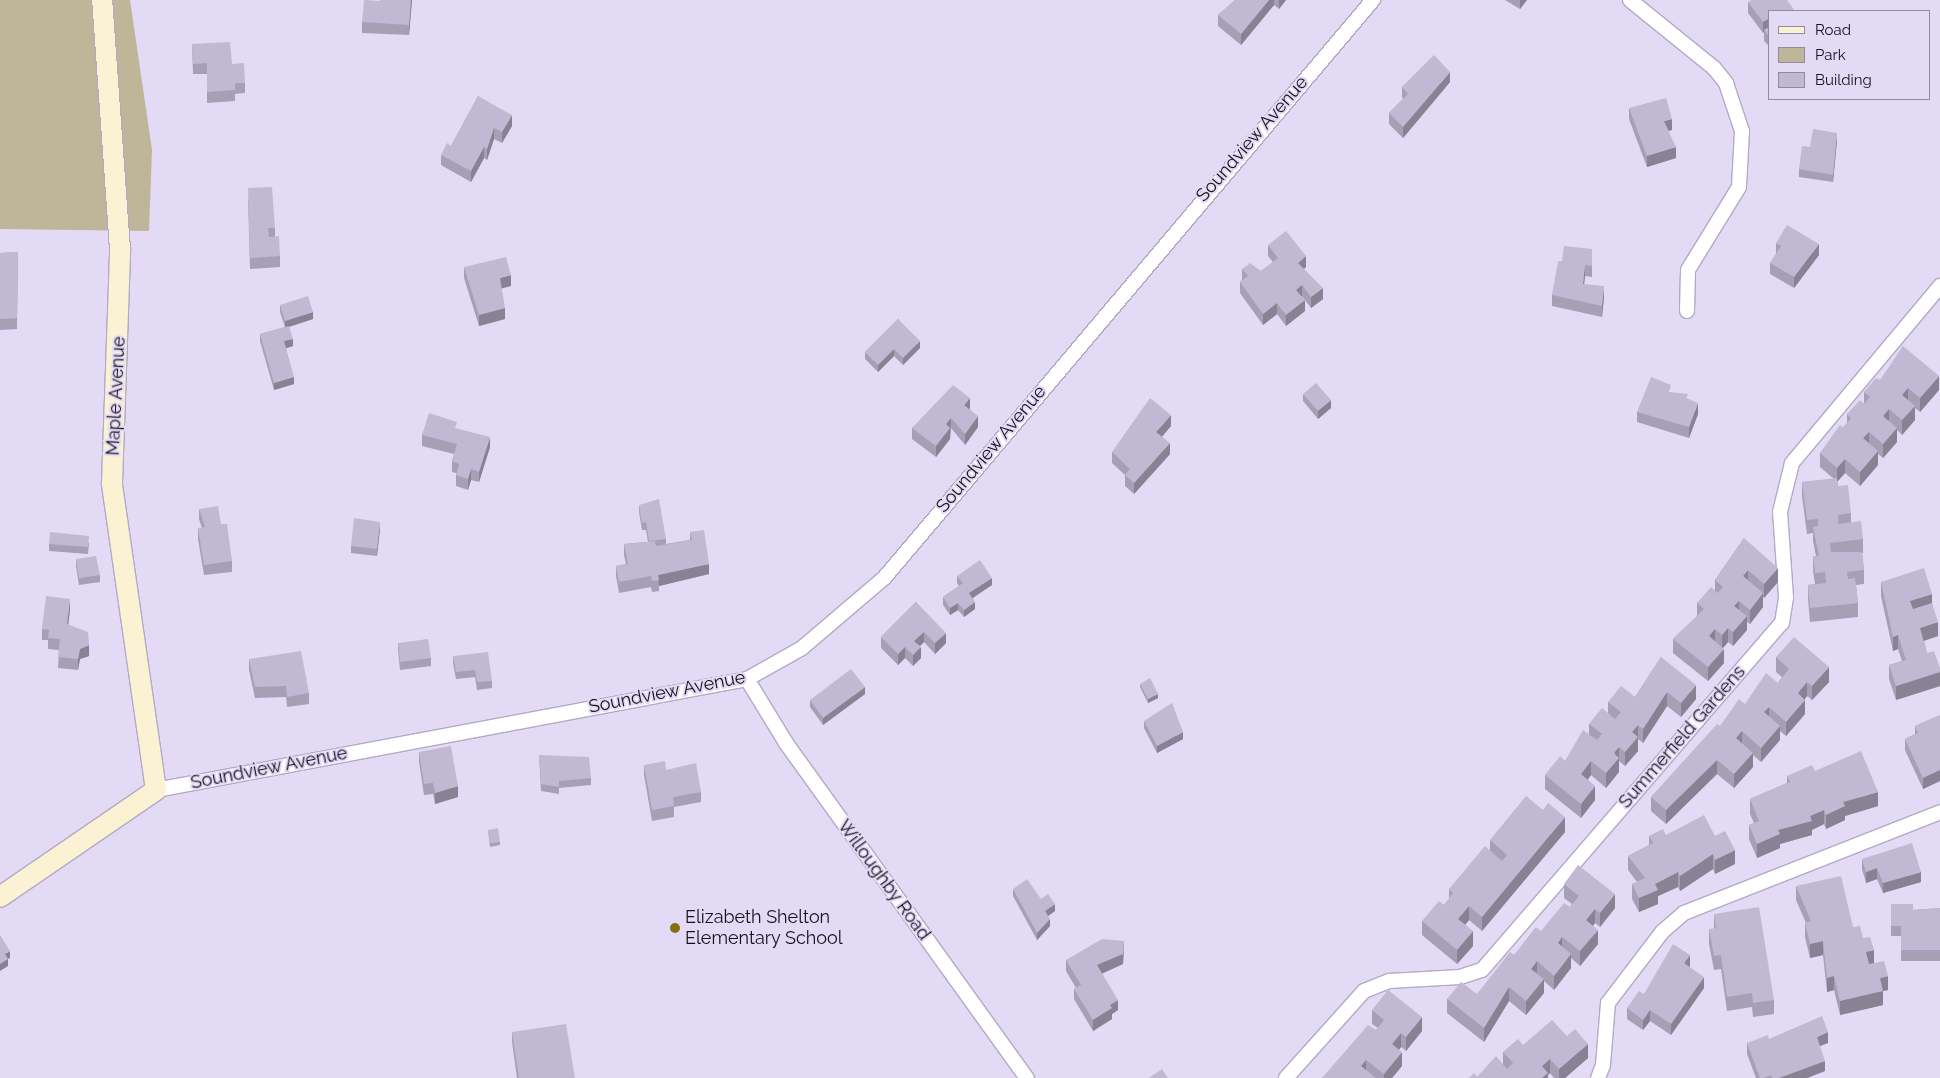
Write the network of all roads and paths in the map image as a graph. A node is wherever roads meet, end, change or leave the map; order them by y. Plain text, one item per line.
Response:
1 (102, 0) edge
2 (1373, 0) edge
3 (1630, 0) edge
4 (1940, 286) edge
5 (1687, 311) dead end
6 (747, 679) junction
7 (156, 790) junction
8 (1940, 812) edge
9 (0, 897) edge
10 (1027, 1078) edge
11 (1286, 1078) edge
12 (1598, 1078) edge

1 - 7 main road, Maple Avenue
2 - 6 street, Soundview Avenue
3 - 5 street
4 - 11 street, Summerfield Gardens
6 - 7 street, Soundview Avenue
6 - 10 street, Willoughby Road
7 - 9 main road, Soundview Avenue
8 - 12 street

